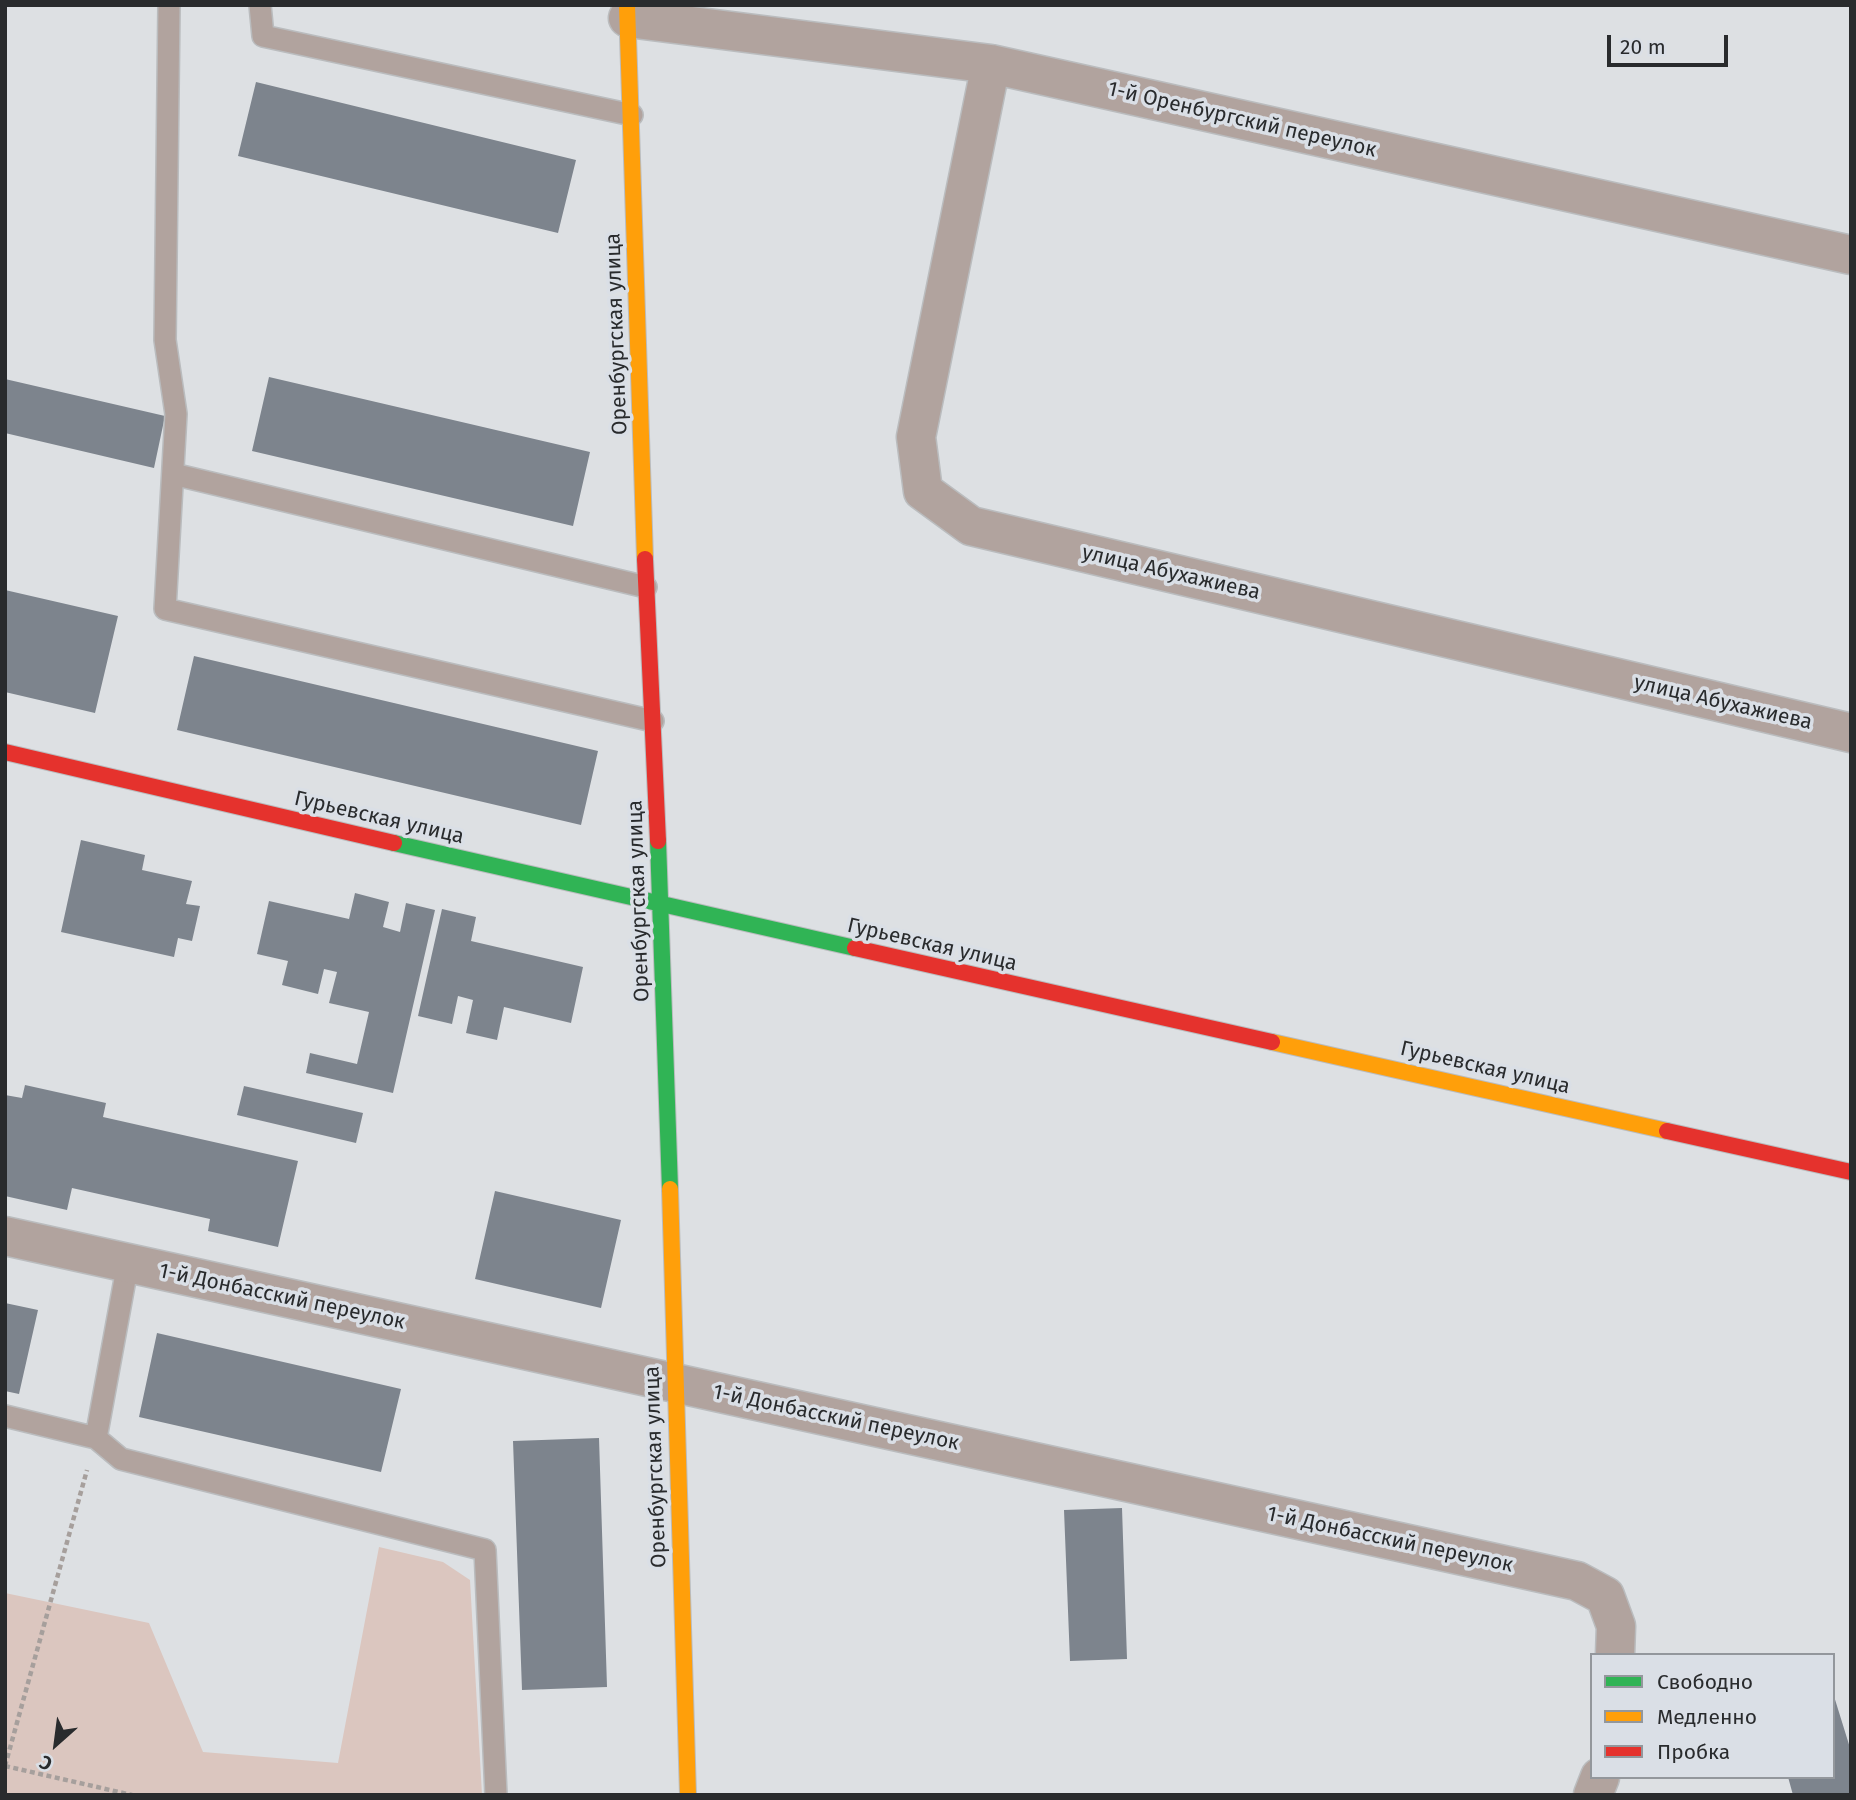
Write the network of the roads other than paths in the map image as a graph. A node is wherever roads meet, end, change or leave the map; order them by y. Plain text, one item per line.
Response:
1 (169, 5) edge
2 (260, 5) edge
3 (628, 12) edge
4 (992, 64) junction
5 (632, 115) junction
6 (1851, 255) edge
7 (173, 474) junction
8 (646, 587) junction
9 (653, 721) junction
10 (1851, 733) edge
11 (5, 752) edge
12 (661, 905) junction
13 (1851, 1172) edge
14 (5, 1236) edge
15 (128, 1263) junction
16 (674, 1382) junction
17 (5, 1416) edge
18 (96, 1437) junction
19 (1615, 1653) edge
20 (496, 1795) edge
21 (688, 1795) edge

1 - 7 lane
2 - 5 lane
3 - 4 street, 1-й Оренбургский переулок
3 - 5 street, Оренбургская улица
4 - 6 street, 1-й Оренбургский переулок
4 - 10 street, улица Абухажиева
5 - 8 street, Оренбургская улица
7 - 8 lane
7 - 9 lane
8 - 9 street, Оренбургская улица
9 - 12 street, Оренбургская улица
11 - 12 street, Гурьевская улица
12 - 13 street, Гурьевская улица
12 - 16 street, Оренбургская улица
14 - 15 street, 1-й Донбасский переулок
15 - 16 street, 1-й Донбасский переулок
15 - 18 lane
16 - 19 street, 1-й Донбасский переулок
16 - 21 street, Оренбургская улица
17 - 18 lane
18 - 20 lane

